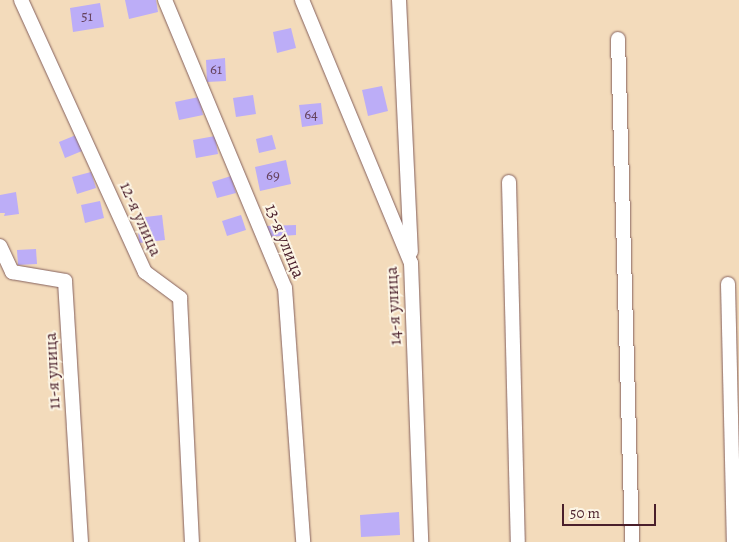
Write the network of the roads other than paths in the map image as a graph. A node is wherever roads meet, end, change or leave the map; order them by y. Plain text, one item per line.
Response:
1 (21, 0) edge
2 (165, 0) edge
3 (302, 0) edge
4 (399, 0) edge
5 (618, 39) dead end
6 (509, 182) dead end
7 (0, 246) edge
8 (411, 262) junction
9 (728, 284) dead end
10 (81, 542) edge
11 (192, 542) edge
12 (303, 542) edge
13 (421, 542) edge
14 (518, 542) edge
15 (632, 542) edge
16 (734, 542) edge

1 - 11 street, 12-я улица
2 - 12 street, 13-я улица
3 - 8 street, 14-я улица
4 - 8 street
5 - 15 street
6 - 14 street
7 - 10 street, 11-я улица
8 - 13 street, 14-я улица
9 - 16 street

